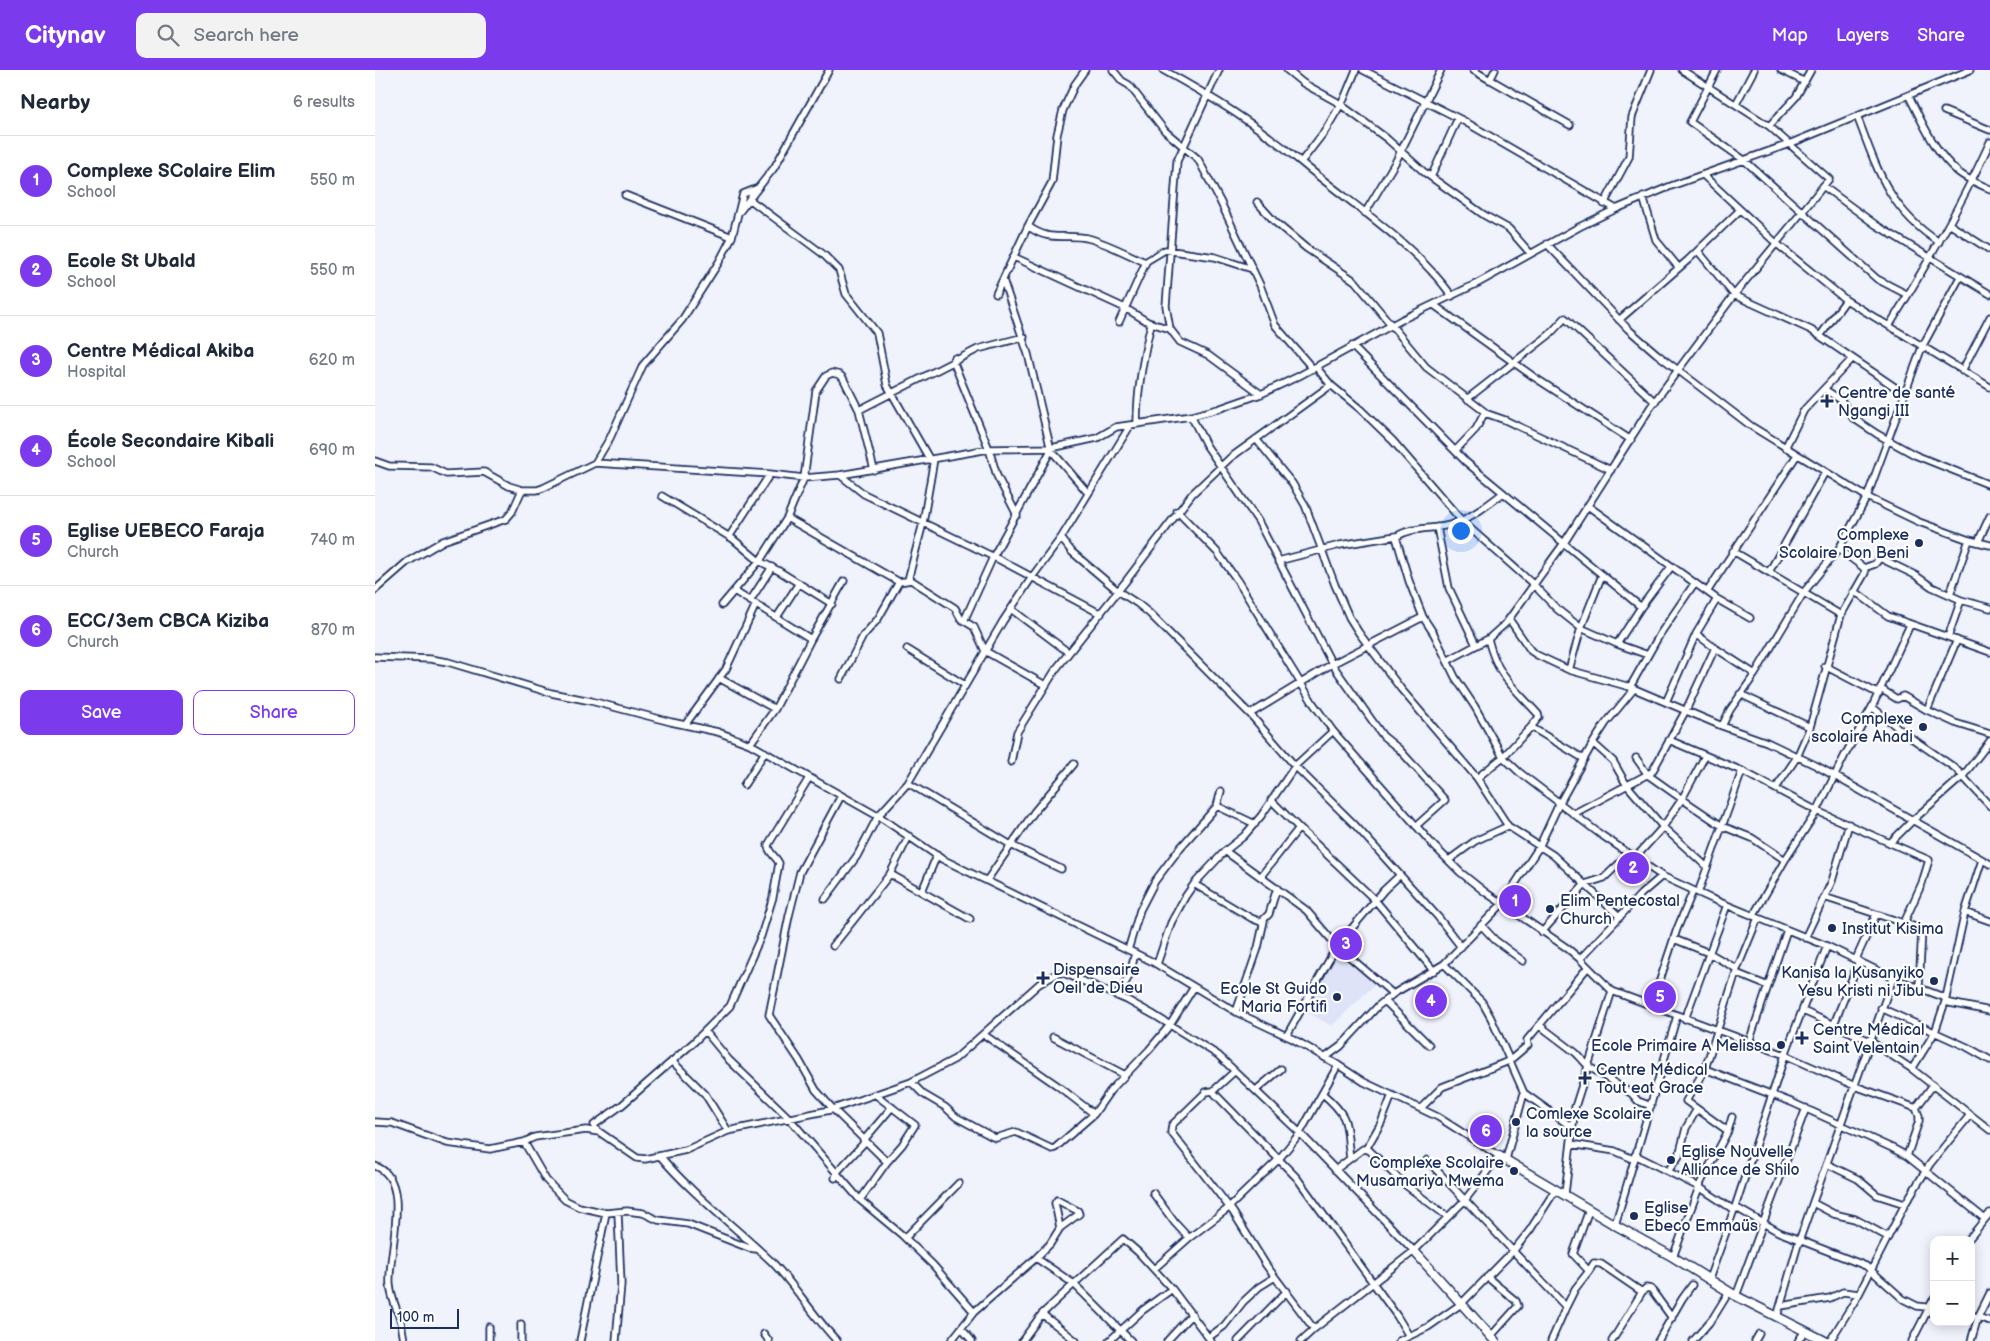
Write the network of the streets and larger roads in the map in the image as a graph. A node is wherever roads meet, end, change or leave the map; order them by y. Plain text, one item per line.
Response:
1 (829, 70) edge
2 (1085, 70) edge
3 (1113, 70) edge
4 (1163, 70) edge
5 (1219, 70) edge
6 (1287, 70) edge
7 (1356, 70) edge
8 (1363, 70) edge
9 (1441, 70) edge
10 (1473, 70) edge
11 (1495, 70) edge
12 (1651, 70) edge
13 (1682, 70) edge
14 (1717, 70) edge
15 (1754, 70) edge
16 (1781, 70) edge
17 (1811, 70) edge
18 (1970, 70) edge
19 (1491, 80) junction
20 (1805, 82) junction
21 (1709, 86) junction
22 (1207, 94) junction
23 (1909, 96) junction
24 (1424, 101) junction
25 (1736, 104) junction
26 (1340, 105) junction
27 (1944, 112) dead end
28 (1857, 116) junction
29 (1458, 118) junction
30 (1570, 125) dead end
31 (1769, 126) junction
32 (1990, 130) edge
33 (1990, 142) edge
34 (1789, 144) junction
35 (1184, 146) junction
36 (1400, 152) junction
37 (1744, 160) junction
38 (1301, 162) junction
39 (1703, 175) junction
40 (1431, 177) junction
41 (1973, 181) junction
42 (1823, 186) junction
43 (758, 188) junction
44 (1990, 189) edge
45 (625, 195) dead end
46 (1643, 197) junction
47 (749, 199) junction
48 (1257, 202) dead end
49 (1604, 204) junction
50 (1615, 209) junction
51 (1740, 210) junction
52 (740, 211) junction
53 (1803, 212) junction
54 (1365, 213) junction
55 (1949, 224) junction
56 (1028, 226) junction
57 (732, 237) junction
58 (1939, 242) junction
59 (1547, 244) junction
60 (1777, 244) junction
61 (1990, 250) edge
62 (1170, 251) junction
63 (1698, 251) junction
64 (1530, 254) junction
65 (1014, 257) junction
66 (1930, 258) junction
67 (1146, 262) junction
68 (1679, 268) junction
69 (1252, 269) junction
70 (1960, 276) junction
71 (1003, 280) junction
72 (996, 294) dead end
73 (1734, 294) junction
74 (1990, 294) edge
75 (1908, 295) junction
76 (1452, 296) junction
77 (1846, 300) junction
78 (1433, 305) junction
79 (1125, 308) junction
80 (1990, 317) edge
81 (1619, 320) junction
82 (1119, 322) dead end
83 (1151, 324) junction
84 (1391, 326) junction
85 (1889, 326) junction
86 (1170, 329) junction
87 (1819, 336) junction
88 (1023, 338) junction
89 (1352, 346) junction
90 (1922, 347) junction
91 (1852, 359) junction
92 (954, 360) junction
93 (1513, 361) junction
94 (1315, 368) junction
95 (1678, 370) junction
96 (1962, 371) junction
97 (1331, 385) junction
98 (1990, 387) edge
99 (1824, 389) junction
100 (892, 393) junction
101 (1261, 394) junction
102 (1905, 394) junction
103 (1467, 399) junction
104 (1655, 402) junction
105 (859, 410) junction
106 (1485, 413) junction
107 (1191, 416) junction
108 (1133, 425) junction
109 (1257, 439) junction
110 (1631, 440) junction
111 (1888, 440) junction
112 (1785, 448) junction
113 (989, 449) junction
114 (1051, 449) junction
115 (1455, 452) junction
116 (1797, 455) junction
117 (932, 460) junction
118 (375, 461) edge
119 (595, 463) junction
120 (1221, 467) junction
121 (874, 470) junction
122 (1611, 470) junction
123 (1825, 472) junction
124 (770, 474) junction
125 (839, 475) junction
126 (804, 478) junction
127 (1990, 485) edge
128 (522, 490) junction
129 (1503, 493) junction
130 (1088, 494) junction
131 (662, 496) dead end
132 (1867, 497) junction
133 (1588, 506) junction
134 (1177, 511) junction
135 (1017, 515) junction
136 (1990, 516) edge
137 (787, 518) junction
138 (1462, 521) junction
139 (923, 523) junction
140 (1437, 527) junction
141 (1396, 536) junction
142 (729, 537) junction
143 (1061, 538) junction
144 (1969, 540) junction
145 (1978, 542) junction
146 (1564, 543) junction
147 (1990, 545) edge
148 (1840, 547) junction
149 (1323, 550) junction
150 (1733, 551) junction
151 (993, 557) junction
152 (759, 561) junction
153 (1279, 561) junction
154 (772, 567) junction
155 (1671, 567) junction
156 (1865, 568) junction
157 (1769, 572) junction
158 (1602, 575) junction
159 (1032, 577) junction
160 (908, 580) junction
161 (844, 581) dead end
162 (899, 582) junction
163 (799, 583) junction
164 (1533, 584) junction
165 (1694, 584) junction
166 (375, 590) edge
167 (734, 591) junction
168 (1118, 591) junction
169 (1707, 592) junction
170 (1804, 592) junction
171 (1853, 592) junction
172 (1950, 594) junction
173 (1717, 599) junction
174 (1961, 600) junction
175 (753, 603) junction
176 (832, 604) junction
177 (722, 605) dead end
178 (1641, 607) junction
179 (1990, 608) edge
180 (1011, 609) junction
181 (1101, 614) junction
182 (1841, 615) junction
183 (777, 617) junction
184 (1423, 617) junction
185 (1750, 618) dead end
186 (1509, 619) junction
187 (964, 620) junction
188 (1909, 625) junction
189 (1581, 628) junction
190 (1696, 634) junction
191 (1948, 637) junction
192 (1488, 639) junction
193 (811, 640) junction
194 (1957, 640) junction
195 (1617, 644) junction
196 (1369, 645) junction
197 (1476, 645) junction
198 (1715, 648) junction
199 (907, 649) dead end
200 (985, 651) junction
201 (1068, 652) junction
202 (1990, 652) edge
203 (1648, 655) junction
204 (375, 658) edge
205 (1447, 661) junction
206 (1332, 664) junction
207 (1825, 666) junction
208 (1569, 670) junction
209 (1755, 674) junction
210 (719, 678) junction
211 (841, 679) dead end
212 (1302, 684) junction
213 (965, 685) junction
214 (1045, 685) junction
215 (1632, 688) junction
216 (1880, 691) junction
217 (1740, 694) junction
218 (1666, 702) junction
219 (1872, 707) junction
220 (775, 710) junction
221 (1686, 710) junction
222 (1927, 710) junction
223 (1250, 714) junction
224 (685, 725) junction
225 (1722, 726) junction
226 (1810, 727) junction
227 (1531, 728) junction
228 (1333, 731) junction
229 (1990, 734) edge
230 (1669, 740) junction
231 (1990, 741) edge
232 (1593, 743) junction
233 (750, 744) junction
234 (765, 752) junction
235 (1503, 756) junction
236 (1705, 756) junction
237 (1797, 757) junction
238 (1636, 758) dead end
239 (1584, 759) junction
240 (1011, 762) dead end
241 (1074, 764) dead end
242 (1295, 766) junction
243 (1743, 771) junction
244 (1647, 775) junction
245 (1835, 776) junction
246 (1963, 776) junction
247 (809, 778) junction
248 (1477, 778) junction
249 (908, 783) junction
250 (1626, 784) junction
251 (743, 785) dead end
252 (1776, 788) junction
253 (1221, 791) dead end
254 (841, 796) junction
255 (1682, 799) junction
256 (1271, 800) junction
257 (1559, 804) junction
258 (1217, 806) junction
259 (1990, 806) edge
260 (1817, 811) junction
261 (1573, 814) junction
262 (877, 816) junction
263 (1913, 820) junction
264 (1255, 824) junction
265 (1849, 824) junction
266 (1416, 826) junction
267 (1508, 826) junction
268 (1722, 826) junction
269 (1663, 827) junction
270 (1299, 828) junction
271 (909, 836) junction
272 (1890, 844) junction
273 (1011, 845) junction
274 (1539, 847) junction
275 (1225, 851) junction
276 (937, 855) junction
277 (1632, 856) junction
278 (1449, 860) junction
279 (1785, 860) junction
280 (1982, 860) junction
281 (1990, 864) edge
282 (1707, 868) junction
283 (1061, 869) dead end
284 (890, 874) junction
285 (1400, 875) junction
286 (1261, 876) junction
287 (1662, 876) junction
288 (987, 880) junction
289 (1194, 884) junction
290 (1585, 884) junction
291 (1277, 888) junction
292 (922, 891) junction
293 (1695, 892) junction
294 (1824, 897) junction
295 (825, 899) dead end
296 (1375, 900) junction
297 (1502, 904) junction
298 (1727, 905) junction
299 (1965, 912) junction
300 (1876, 915) junction
301 (1620, 917) junction
302 (1755, 917) junction
303 (970, 919) dead end
304 (1264, 921) junction
305 (1990, 921) edge
306 (1904, 923) junction
307 (1481, 925) junction
308 (1787, 930) junction
309 (1542, 932) junction
310 (1805, 938) junction
311 (1674, 939) junction
312 (833, 946) dead end
313 (1337, 946) junction
314 (1827, 946) junction
315 (1461, 947) junction
316 (1128, 950) junction
317 (1135, 953) junction
318 (1709, 953) junction
319 (1580, 959) junction
320 (1858, 960) junction
321 (1523, 961) dead end
322 (1157, 964) junction
323 (1444, 964) junction
324 (1588, 967) junction
325 (1434, 971) junction
326 (1737, 971) junction
327 (1893, 978) junction
328 (1768, 986) junction
329 (1194, 987) junction
330 (1919, 988) junction
331 (1612, 991) junction
332 (1393, 994) junction
333 (1117, 996) junction
334 (1945, 1000) junction
335 (1385, 1001) junction
336 (1651, 1007) junction
337 (1881, 1008) junction
338 (1803, 1011) junction
339 (1990, 1011) edge
340 (1236, 1012) junction
341 (1677, 1016) junction
342 (1685, 1019) junction
343 (1834, 1024) junction
344 (1170, 1025) junction
345 (1539, 1025) junction
346 (705, 1031) junction
347 (1717, 1031) junction
348 (1935, 1032) junction
349 (983, 1034) junction
350 (1287, 1036) junction
351 (1053, 1037) dead end
352 (1870, 1041) junction
353 (1749, 1042) junction
354 (1429, 1045) dead end
355 (1785, 1055) junction
356 (1326, 1057) junction
357 (1990, 1060) edge
358 (672, 1061) junction
359 (1509, 1061) junction
360 (1338, 1064) junction
361 (1588, 1066) junction
362 (1281, 1069) dead end
363 (1705, 1069) junction
364 (1912, 1069) junction
365 (1235, 1071) junction
366 (1125, 1076) junction
367 (911, 1082) junction
368 (1933, 1085) junction
369 (1855, 1086) junction
370 (1257, 1090) junction
371 (1213, 1091) junction
372 (1524, 1093) junction
373 (1323, 1094) junction
374 (1771, 1094) junction
375 (876, 1095) junction
376 (1392, 1095) junction
377 (1651, 1106) junction
378 (892, 1107) junction
379 (1421, 1108) junction
380 (1806, 1108) junction
381 (1916, 1108) junction
382 (833, 1109) junction
383 (1697, 1110) junction
384 (1094, 1114) junction
385 (1970, 1115) junction
386 (1732, 1117) dead end
387 (789, 1118) junction
388 (375, 1122) edge
389 (1842, 1124) junction
390 (1573, 1128) junction
391 (1728, 1130) junction
392 (1990, 1130) edge
393 (728, 1131) junction
394 (599, 1132) junction
395 (1300, 1133) junction
396 (864, 1140) junction
397 (524, 1142) junction
398 (1571, 1144) junction
399 (1366, 1149) junction
400 (660, 1156) junction
401 (1907, 1156) junction
402 (1634, 1157) junction
403 (1350, 1158) junction
404 (1503, 1158) junction
405 (1279, 1159) junction
406 (1427, 1160) dead end
407 (887, 1162) junction
408 (1827, 1164) junction
409 (375, 1166) edge
410 (1335, 1170) junction
411 (1668, 1171) junction
412 (1925, 1172) junction
413 (836, 1175) junction
414 (959, 1184) dead end
415 (1699, 1187) junction
416 (1556, 1189) junction
417 (1153, 1193) dead end
418 (1565, 1194) junction
419 (860, 1200) junction
420 (1465, 1200) junction
421 (1813, 1203) junction
422 (1905, 1204) junction
423 (1229, 1207) junction
424 (1735, 1209) junction
425 (1589, 1210) junction
426 (606, 1213) junction
427 (618, 1213) junction
428 (1990, 1213) edge
429 (1448, 1216) junction
430 (1985, 1219) junction
431 (1764, 1223) junction
432 (1615, 1225) junction
433 (1060, 1228) junction
434 (1971, 1236) edge
435 (1888, 1237) junction
436 (905, 1238) junction
437 (1189, 1238) junction
438 (1799, 1241) junction
439 (756, 1249) junction
440 (1514, 1250) junction
441 (1414, 1251) junction
442 (1673, 1257) junction
443 (1036, 1258) junction
444 (1154, 1269) junction
445 (1871, 1269) junction
446 (1589, 1270) junction
447 (1275, 1277) junction
448 (1487, 1278) junction
449 (1709, 1279) junction
450 (1372, 1283) junction
451 (1074, 1284) junction
452 (1693, 1285) dead end
453 (1172, 1289) junction
454 (1287, 1291) junction
455 (1642, 1292) junction
456 (1990, 1293) edge
457 (1733, 1294) junction
458 (1859, 1294) junction
459 (1461, 1304) junction
460 (1781, 1306) junction
461 (1566, 1307) junction
462 (1930, 1308) edge
463 (1930, 1310) edge
464 (974, 1312) junction
465 (1042, 1314) junction
466 (1192, 1314) junction
467 (1975, 1315) edge
468 (1975, 1316) edge
469 (1777, 1317) junction
470 (1672, 1318) junction
471 (1990, 1321) edge
472 (521, 1324) dead end
473 (1973, 1326) edge
474 (489, 1327) dead end
475 (961, 1328) junction
476 (1314, 1329) junction
477 (1120, 1331) junction
478 (1805, 1331) junction
479 (764, 1334) dead end
480 (1759, 1334) dead end
481 (1409, 1336) junction
482 (1210, 1339) edge
483 (1493, 1339) edge
484 (404, 1341) edge
485 (489, 1341) edge
486 (521, 1341) edge
487 (580, 1341) edge
488 (616, 1341) edge
489 (769, 1341) edge
490 (837, 1341) edge
491 (951, 1341) edge
492 (972, 1341) edge
493 (1022, 1341) edge
494 (1076, 1341) edge
495 (1109, 1341) edge
496 (1131, 1341) edge
497 (1167, 1341) edge
498 (1238, 1341) edge
499 (1301, 1341) edge
500 (1399, 1341) edge
501 (1551, 1341) edge
502 (1612, 1341) edge
503 (1658, 1341) edge
504 (1693, 1341) edge
505 (1755, 1341) edge
506 (1799, 1341) edge
507 (1825, 1341) edge
508 (1830, 1341) edge
509 (1912, 1341) edge
510 (1971, 1341) edge

1 - 43 street
2 - 56 street
3 - 35 street
4 - 22 street
5 - 22 street
6 - 26 street
7 - 26 street
8 - 24 street
9 - 24 street
10 - 19 street
11 - 19 street
12 - 49 street
13 - 21 street
14 - 21 street
15 - 25 street
16 - 20 street
17 - 20 street
18 - 23 street
19 - 30 street
20 - 31 street
21 - 25 street
21 - 37 street
22 - 35 street
22 - 38 street
23 - 28 street
23 - 41 street
24 - 29 street
24 - 36 street
25 - 31 street
26 - 36 street
26 - 38 street
27 - 32 street
28 - 34 street
28 - 58 street
29 - 40 street
29 - 49 street
31 - 34 street
33 - 41 street
34 - 37 street
34 - 42 street
35 - 62 street
35 - 69 street
36 - 40 street
36 - 54 street
37 - 39 street
37 - 53 street
38 - 54 street
39 - 46 street
39 - 51 street
40 - 64 street
41 - 44 street
41 - 55 street
42 - 53 street
42 - 66 street
43 - 47 street
43 - 52 street
45 - 57 street
46 - 50 street
46 - 68 street
47 - 52 street
47 - 100 street
48 - 84 street
49 - 50 street
50 - 59 street
51 - 60 street
51 - 63 street
52 - 57 street
53 - 60 street
53 - 75 street
54 - 76 street
55 - 58 street
55 - 61 street
56 - 65 street
56 - 67 street
57 - 119 street
58 - 66 street
59 - 64 street
59 - 81 street
60 - 73 street
60 - 77 street
62 - 67 street
62 - 69 street
62 - 86 street
63 - 68 street
63 - 73 street
64 - 76 street
65 - 71 street
65 - 79 street
66 - 70 street
66 - 75 street
67 - 79 street
68 - 81 street
69 - 94 street
70 - 74 street
70 - 90 street
71 - 72 street
71 - 88 street
73 - 87 street
73 - 95 street
75 - 85 street
76 - 78 street
77 - 85 street
77 - 87 street
78 - 84 street
78 - 93 street
79 - 82 street
79 - 83 street
80 - 96 street
81 - 95 street
83 - 86 street
83 - 108 street
84 - 89 street
84 - 103 street
85 - 90 street
86 - 101 street
87 - 91 street
88 - 92 street
88 - 114 street
89 - 94 street
89 - 115 street
90 - 96 street
90 - 102 street
91 - 99 street
91 - 102 street
92 - 100 street
92 - 113 street
93 - 103 street
93 - 104 street
93 - 110 street
94 - 97 street
94 - 101 street
95 - 104 street
95 - 112 street
96 - 98 street
97 - 109 street
97 - 138 street
99 - 111 street
99 - 112 street
100 - 105 street
100 - 117 street
101 - 107 street
102 - 111 street
103 - 106 street
104 - 110 street
105 - 121 street
105 - 126 street
106 - 115 street
106 - 122 street
107 - 108 street
107 - 120 street
108 - 114 street
108 - 130 street
109 - 120 street
109 - 149 street
110 - 122 street
111 - 127 street
111 - 132 street
112 - 116 street
113 - 114 street
113 - 117 street
113 - 135 street
114 - 130 street
114 - 135 street
115 - 129 street
116 - 123 street
116 - 150 street
117 - 121 street
117 - 139 street
118 - 128 street
119 - 124 street
119 - 128 street
120 - 134 street
120 - 153 street
121 - 125 street
122 - 133 street
123 - 132 street
123 - 157 street
124 - 126 street
124 - 142 street
125 - 126 street
125 - 139 street
126 - 137 street
128 - 166 street
129 - 138 street
129 - 146 street
130 - 143 street
131 - 142 street
132 - 144 street
132 - 148 street
133 - 146 street
133 - 155 street
134 - 168 street
134 - 212 street
135 - 151 street
136 - 145 street
137 - 152 street
137 - 162 street
138 - 140 street
138 - 164 street
139 - 151 street
139 - 160 street
140 - 141 street
140 - 197 street
141 - 149 street
141 - 184 street
142 - 152 street
143 - 159 street
143 - 168 street
144 - 145 street
144 - 172 street
145 - 147 street
146 - 158 street
146 - 164 street
148 - 156 street
148 - 170 street
149 - 153 street
149 - 196 street
150 - 157 street
150 - 169 street
151 - 159 street
151 - 187 street
152 - 154 street
152 - 167 street
153 - 206 street
154 - 163 street
154 - 175 street
155 - 165 street
155 - 178 street
156 - 171 street
156 - 172 street
157 - 170 street
158 - 178 street
158 - 189 street
159 - 180 street
159 - 181 street
160 - 162 street
160 - 187 street
161 - 176 street
162 - 211 street
163 - 176 street
163 - 183 street
164 - 186 street
164 - 189 street
165 - 169 street
165 - 203 street
167 - 175 street
167 - 177 street
168 - 181 street
168 - 223 street
169 - 173 street
170 - 182 street
170 - 209 street
171 - 182 street
171 - 188 street
172 - 174 street
173 - 185 street
173 - 190 street
174 - 179 street
174 - 191 street
175 - 183 street
175 - 210 street
176 - 193 street
178 - 195 street
180 - 200 street
180 - 201 street
181 - 201 street
182 - 207 street
183 - 193 street
184 - 196 street
184 - 205 street
186 - 192 street
186 - 208 street
187 - 200 street
188 - 191 street
188 - 216 street
189 - 195 street
189 - 208 street
190 - 198 street
190 - 218 street
191 - 194 street
192 - 197 street
192 - 227 street
193 - 220 street
194 - 202 street
194 - 222 street
195 - 203 street
196 - 206 street
196 - 248 street
197 - 205 street
198 - 209 street
198 - 221 street
199 - 213 street
200 - 213 street
200 - 214 street
201 - 214 street
203 - 215 street
204 - 224 street
205 - 235 street
206 - 212 street
206 - 266 street
207 - 216 street
207 - 226 street
208 - 215 street
209 - 217 street
210 - 220 street
210 - 224 street
212 - 223 street
212 - 228 street
213 - 249 street
214 - 240 street
215 - 218 street
215 - 232 street
216 - 219 street
216 - 222 street
217 - 225 street
217 - 226 street
218 - 221 street
219 - 245 street
219 - 246 street
220 - 233 street
221 - 225 street
221 - 230 street
222 - 229 street
223 - 242 street
224 - 233 street
225 - 237 street
226 - 237 street
227 - 235 street
227 - 239 street
228 - 242 street
228 - 266 street
230 - 236 street
230 - 244 street
231 - 246 street
232 - 239 street
232 - 250 street
233 - 234 street
234 - 247 street
234 - 251 street
235 - 248 street
235 - 257 street
236 - 243 street
236 - 255 street
237 - 245 street
237 - 252 street
238 - 244 street
239 - 257 street
241 - 273 street
242 - 256 street
242 - 285 street
243 - 252 street
243 - 268 street
244 - 250 street
244 - 255 street
245 - 260 street
245 - 263 street
246 - 259 street
246 - 263 street
247 - 254 street
247 - 346 street
248 - 267 street
249 - 262 street
249 - 273 street
250 - 261 street
250 - 269 street
252 - 260 street
253 - 258 street
254 - 262 street
254 - 382 street
255 - 268 street
255 - 269 street
256 - 264 street
256 - 270 street
257 - 261 street
257 - 274 street
258 - 264 street
258 - 316 street
260 - 265 street
260 - 279 street
261 - 277 street
262 - 271 street
262 - 295 street
263 - 272 street
263 - 280 street
264 - 275 street
265 - 272 street
265 - 294 street
266 - 278 street
267 - 274 street
267 - 278 street
268 - 279 street
268 - 282 street
269 - 277 street
269 - 282 street
270 - 286 street
270 - 296 street
271 - 276 street
271 - 284 street
272 - 306 street
273 - 283 street
273 - 288 street
274 - 290 street
274 - 297 street
275 - 286 street
275 - 289 street
276 - 288 street
276 - 292 street
277 - 287 street
277 - 290 street
278 - 297 street
279 - 302 street
280 - 281 street
280 - 299 street
282 - 293 street
284 - 292 street
284 - 312 street
285 - 296 street
285 - 315 street
286 - 291 street
287 - 293 street
287 - 301 street
288 - 316 street
289 - 304 street
289 - 322 street
290 - 301 street
290 - 309 street
291 - 304 street
291 - 313 street
292 - 303 street
293 - 298 street
293 - 311 street
294 - 300 street
294 - 310 street
296 - 313 street
296 - 325 street
297 - 307 street
297 - 309 street
298 - 302 street
298 - 318 street
299 - 305 street
299 - 334 street
300 - 306 street
300 - 320 street
301 - 319 street
302 - 308 street
302 - 326 street
304 - 340 street
306 - 330 street
307 - 315 street
307 - 321 street
308 - 310 street
308 - 328 street
309 - 319 street
310 - 314 street
311 - 318 street
311 - 336 street
313 - 332 street
313 - 350 street
314 - 320 street
314 - 338 street
315 - 323 street
316 - 317 street
317 - 322 street
317 - 333 street
318 - 326 street
318 - 342 street
319 - 324 street
320 - 327 street
320 - 343 street
322 - 329 street
323 - 325 street
323 - 359 street
324 - 331 street
324 - 345 street
325 - 332 street
326 - 328 street
326 - 347 street
327 - 330 street
327 - 337 street
328 - 353 street
329 - 340 street
329 - 344 street
330 - 334 street
331 - 336 street
331 - 361 street
332 - 335 street
333 - 344 street
333 - 349 street
334 - 339 street
334 - 348 street
335 - 354 street
335 - 356 street
336 - 341 street
337 - 348 street
337 - 352 street
338 - 343 street
338 - 355 street
340 - 350 street
341 - 342 street
341 - 377 street
342 - 347 street
343 - 352 street
344 - 365 street
344 - 366 street
345 - 359 street
345 - 361 street
346 - 358 street
346 - 387 street
347 - 353 street
347 - 363 street
348 - 357 street
348 - 364 street
349 - 367 street
349 - 384 street
350 - 356 street
351 - 366 street
352 - 364 street
352 - 369 street
353 - 355 street
355 - 369 street
355 - 374 street
356 - 360 street
358 - 393 street
358 - 394 street
359 - 372 street
359 - 379 street
360 - 373 street
360 - 376 street
361 - 377 street
361 - 390 street
362 - 370 street
363 - 374 street
363 - 383 street
364 - 368 street
365 - 370 street
365 - 371 street
366 - 384 street
367 - 375 street
367 - 384 street
368 - 381 street
368 - 385 street
369 - 381 street
369 - 389 street
370 - 395 street
371 - 405 street
371 - 423 street
372 - 390 street
372 - 404 street
373 - 395 street
373 - 403 street
374 - 380 street
374 - 424 street
375 - 378 street
375 - 382 street
376 - 379 street
376 - 399 street
377 - 402 street
378 - 396 street
378 - 407 street
379 - 404 street
380 - 389 street
380 - 431 street
381 - 401 street
382 - 387 street
382 - 396 street
383 - 391 street
383 - 411 street
385 - 392 street
385 - 412 street
386 - 391 street
387 - 393 street
387 - 413 street
388 - 397 street
389 - 401 street
389 - 408 street
390 - 398 street
391 - 415 street
393 - 400 street
394 - 397 street
394 - 400 street
395 - 405 street
395 - 410 street
396 - 407 street
396 - 413 street
397 - 426 street
398 - 402 street
398 - 418 street
399 - 403 street
399 - 429 street
400 - 439 street
401 - 412 street
402 - 411 street
402 - 432 street
403 - 410 street
404 - 416 street
404 - 420 street
405 - 423 street
405 - 450 street
406 - 420 street
407 - 419 street
408 - 421 street
408 - 422 street
409 - 484 street
410 - 441 street
411 - 415 street
412 - 422 street
412 - 430 street
413 - 419 street
414 - 436 street
415 - 424 street
415 - 442 street
416 - 418 street
416 - 440 street
417 - 437 street
418 - 425 street
419 - 436 street
420 - 429 street
420 - 440 street
421 - 435 street
421 - 438 street
422 - 435 street
423 - 437 street
423 - 447 street
424 - 431 street
424 - 449 street
425 - 432 street
425 - 446 street
426 - 427 street
426 - 487 street
427 - 439 street
427 - 488 street
428 - 430 street
429 - 441 street
430 - 434 street
431 - 438 street
431 - 457 street
432 - 442 street
433 - 433 street
433 - 443 street
435 - 445 street
436 - 464 street
437 - 444 street
438 - 445 street
438 - 460 street
439 - 490 street
440 - 448 street
440 - 461 street
441 - 450 street
441 - 459 street
442 - 449 street
443 - 451 street
443 - 464 street
444 - 451 street
444 - 453 street
445 - 458 street
445 - 462 street
446 - 455 street
446 - 461 street
447 - 454 street
447 - 482 street
448 - 459 street
448 - 483 street
449 - 457 street
450 - 476 street
450 - 481 street
451 - 465 street
451 - 477 street
452 - 470 street
453 - 466 street
453 - 477 street
454 - 476 street
454 - 498 street
455 - 470 street
455 - 502 street
456 - 467 street
457 - 469 street
457 - 504 street
458 - 460 street
458 - 508 street
459 - 481 street
459 - 483 street
460 - 469 street
461 - 501 street
463 - 509 street
464 - 475 street
465 - 493 street
465 - 494 street
466 - 482 street
466 - 497 street
468 - 471 street
469 - 478 street
470 - 503 street
472 - 486 street
473 - 510 street
474 - 485 street
475 - 491 street
475 - 492 street
476 - 499 street
477 - 495 street
477 - 496 street
478 - 506 street
478 - 507 street
479 - 489 street
480 - 505 street
481 - 500 street

